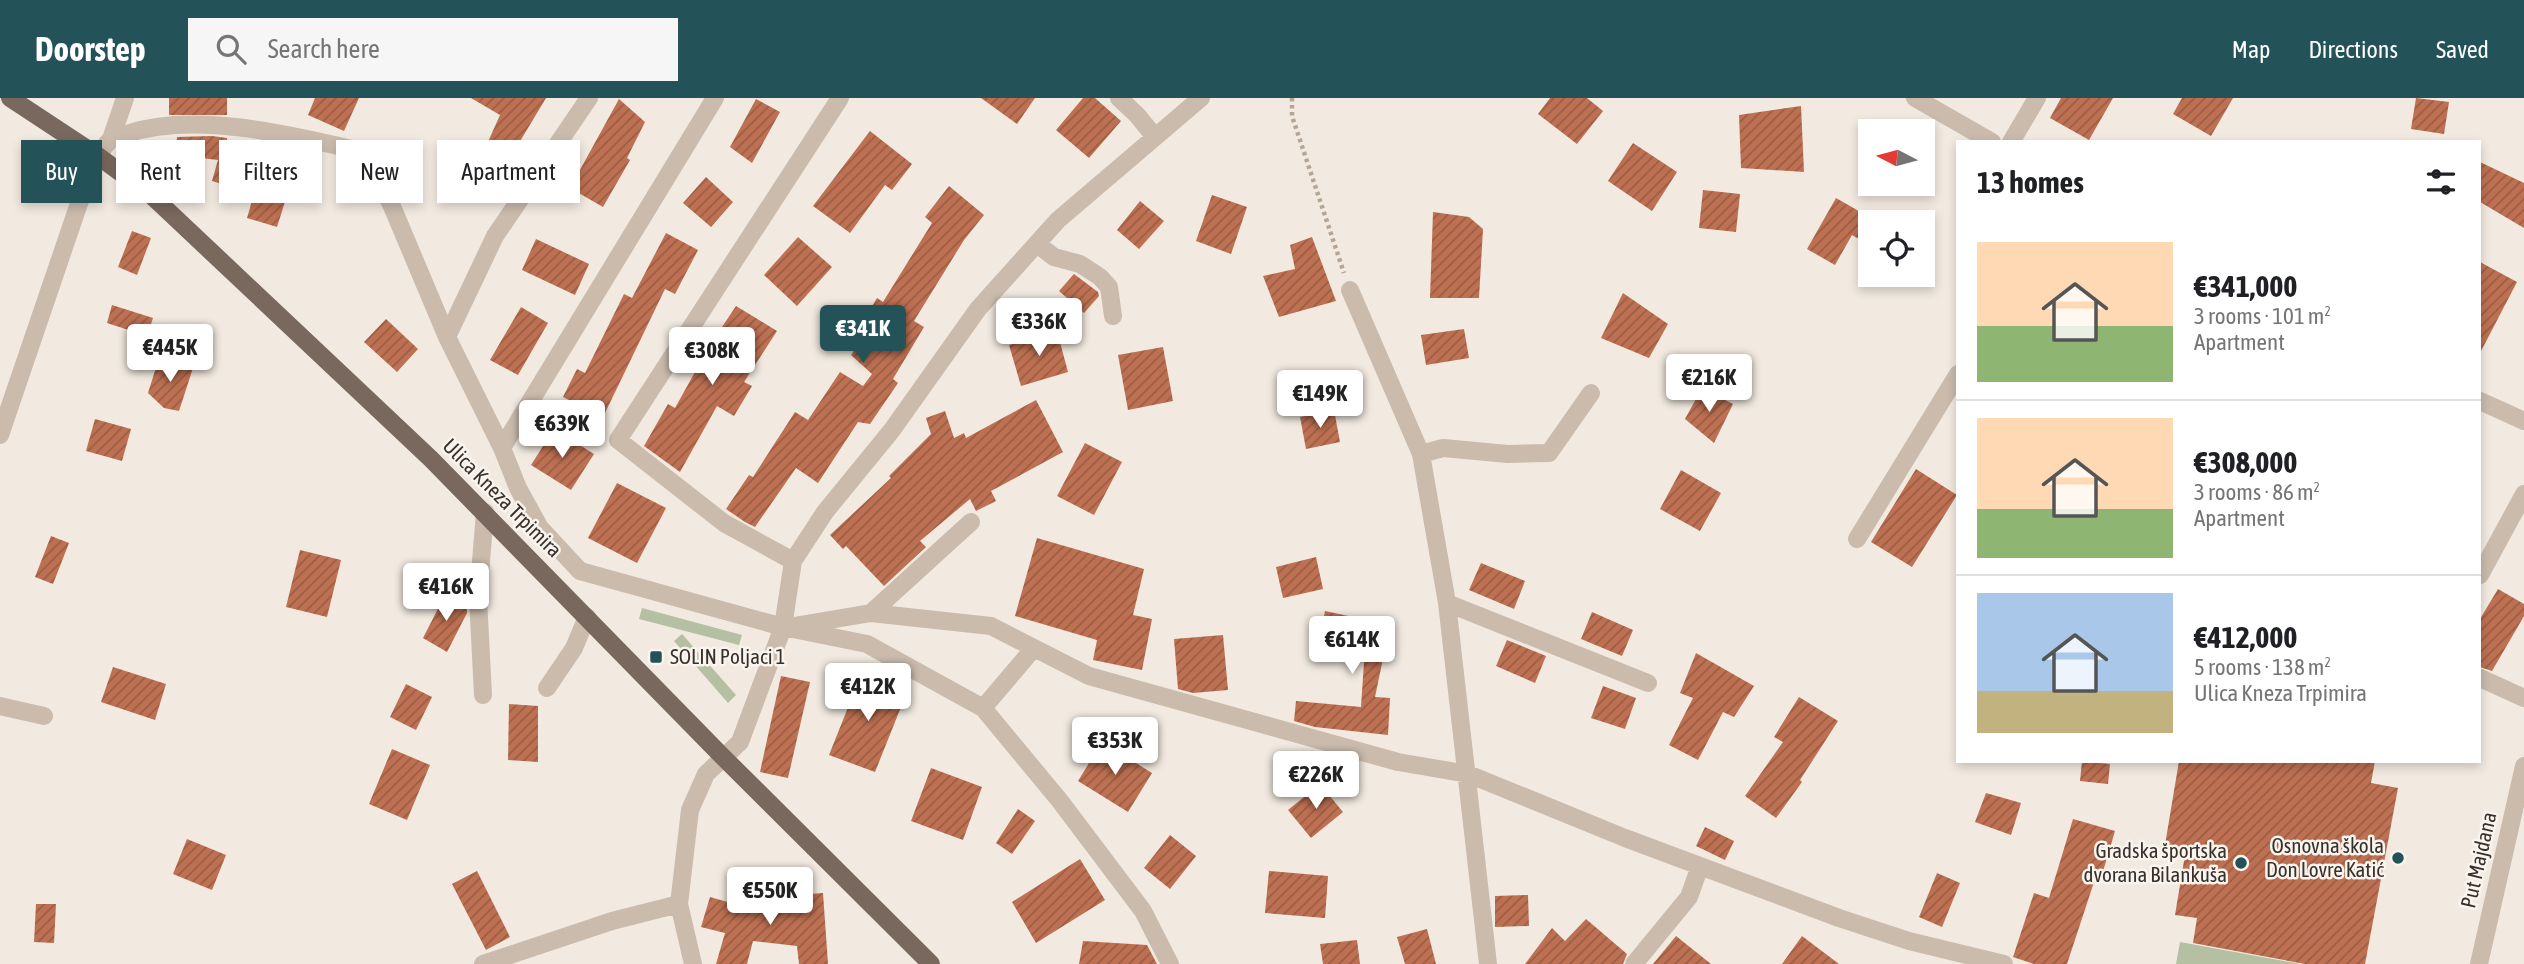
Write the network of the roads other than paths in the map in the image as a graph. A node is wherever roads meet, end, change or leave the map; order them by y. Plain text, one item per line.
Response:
1 (10, 98) edge
2 (125, 98) edge
3 (589, 98) edge
4 (715, 98) edge
5 (840, 98) edge
6 (1119, 98) edge
7 (1201, 98) edge
8 (1915, 98) edge
9 (2037, 98) edge
10 (1154, 137) junction
11 (111, 139) junction
12 (74, 140) edge
13 (1988, 140) edge
14 (2012, 140) edge
15 (102, 151) edge
16 (102, 159) edge
17 (80, 203) edge
18 (1037, 244) junction
19 (1350, 290) road end
20 (1113, 316) dead end
21 (447, 337) junction
22 (1956, 377) edge
23 (1591, 393) dead end
24 (2481, 401) edge
25 (2524, 421) edge
26 (0, 435) edge
27 (502, 447) junction
28 (1421, 454) junction
29 (2524, 494) edge
30 (485, 512) junction
31 (971, 522) dead end
32 (1857, 539) dead end
33 (793, 561) junction
34 (2481, 573) edge
35 (1447, 603) junction
36 (871, 613) junction
37 (587, 617) junction
38 (783, 627) junction
39 (1034, 648) junction
40 (2481, 678) edge
41 (1648, 683) dead end
42 (547, 688) dead end
43 (483, 695) dead end
44 (2524, 698) edge
45 (0, 706) edge
46 (983, 708) junction
47 (44, 716) dead end
48 (722, 757) junction
49 (2524, 766) edge
50 (1468, 774) junction
51 (1700, 866) junction
52 (679, 904) junction
53 (483, 964) edge
54 (692, 964) edge
55 (931, 964) edge
56 (1170, 964) edge
57 (1488, 964) edge
58 (1634, 964) edge
59 (2004, 964) edge
60 (2479, 964) edge

1 - 12 main road, Ulica Kneza Trpimira
2 - 11 street
3 - 21 street
4 - 27 street
5 - 33 street
6 - 10 street
7 - 10 street
8 - 13 street
9 - 14 street
10 - 18 street
11 - 15 street
11 - 21 street
16 - 30 main road, Ulica Kneza Trpimira
17 - 26 street
18 - 20 street
18 - 33 street
19 - 28 street
21 - 27 street
22 - 32 street
23 - 28 street
24 - 25 street
27 - 38 street
28 - 35 street
29 - 34 street
30 - 37 main road, Ulica Kneza Trpimira
30 - 43 street
31 - 36 street
33 - 38 street
35 - 41 street
35 - 50 street
36 - 38 street
36 - 39 street
37 - 42 street
37 - 48 main road, Ulica Kneza Trpimira
38 - 46 street
38 - 48 street
39 - 46 street
39 - 50 street
40 - 44 street
45 - 47 street
46 - 56 street
48 - 52 street
48 - 55 main road, Ulica Kneza Trpimira
49 - 60 street, Put Majdana
50 - 51 street
50 - 57 street
51 - 58 street
51 - 59 street
52 - 53 street
52 - 54 street

